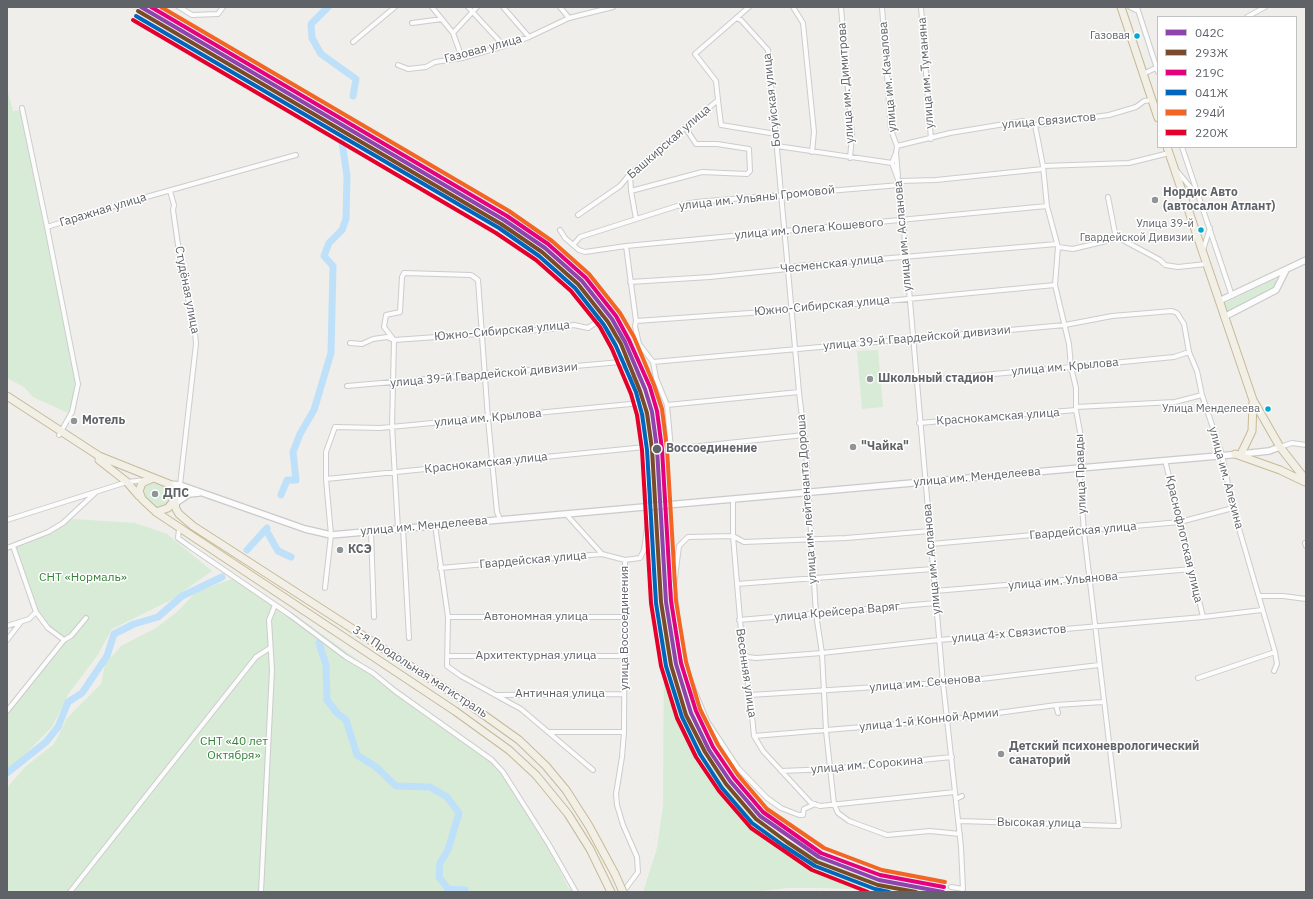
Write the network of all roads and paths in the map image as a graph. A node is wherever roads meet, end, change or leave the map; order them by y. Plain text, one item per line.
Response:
1 (179, 7) edge
2 (223, 7) edge
3 (395, 7) edge
4 (432, 7) edge
5 (468, 7) edge
6 (477, 7) edge
7 (504, 7) edge
8 (560, 7) edge
9 (613, 7) edge
10 (749, 7) edge
11 (793, 7) edge
12 (841, 7) edge
13 (882, 7) edge
14 (921, 7) edge
15 (1121, 7) edge
16 (1130, 7) edge
17 (1265, 7) edge
18 (1137, 9) edge
19 (472, 12) junction
20 (1249, 16) edge
21 (569, 18) junction
22 (736, 18) junction
23 (442, 19) junction
24 (412, 23) dead end
25 (453, 33) junction
26 (529, 37) junction
27 (353, 42) dead end
28 (504, 46) junction
29 (462, 58) junction
30 (398, 65) dead end
31 (1157, 66) edge
32 (1157, 69) edge
33 (1143, 74) junction
34 (718, 100) junction
35 (1152, 100) junction
36 (22, 108) dead end
37 (1157, 115) edge
38 (1035, 125) junction
39 (685, 127) junction
40 (776, 134) junction
41 (931, 139) junction
42 (777, 146) junction
43 (897, 146) junction
44 (1182, 148) edge
45 (1168, 150) edge
46 (812, 152) junction
47 (896, 153) junction
48 (296, 155) dead end
49 (850, 158) junction
50 (892, 164) junction
51 (1043, 167) junction
52 (1174, 168) junction
53 (630, 174) junction
54 (900, 181) junction
55 (170, 191) junction
56 (631, 192) junction
57 (781, 194) junction
58 (1197, 196) junction
59 (1108, 197) dead end
60 (1047, 206) junction
61 (578, 215) dead end
62 (636, 219) junction
63 (903, 220) junction
64 (47, 227) junction
65 (1210, 228) junction
66 (560, 230) dead end
67 (784, 232) junction
68 (1116, 238) junction
69 (574, 244) junction
70 (626, 246) junction
71 (1058, 246) junction
72 (1202, 252) junction
73 (906, 257) junction
74 (1306, 260) edge
75 (1206, 264) junction
76 (788, 269) junction
77 (1286, 270) junction
78 (630, 282) junction
79 (1055, 285) junction
80 (1232, 296) junction
81 (909, 298) junction
82 (1219, 301) junction
83 (792, 310) junction
84 (1180, 315) joint
85 (1224, 318) junction
86 (636, 321) junction
87 (1065, 325) junction
88 (481, 334) junction
89 (913, 338) junction
90 (394, 340) junction
91 (350, 344) dead end
92 (796, 349) junction
93 (1189, 352) junction
94 (621, 362) junction
95 (653, 362) junction
96 (1071, 367) junction
97 (486, 375) junction
98 (916, 381) junction
99 (393, 383) junction
100 (348, 386) dead end
101 (799, 392) junction
102 (1202, 395) junction
103 (7, 396) edge
104 (1253, 400) junction
105 (7, 401) edge
106 (641, 403) junction
107 (667, 405) junction
108 (1076, 409) junction
109 (488, 418) junction
110 (920, 423) junction
111 (392, 426) junction
112 (60, 433) junction
113 (804, 435) junction
114 (1306, 445) edge
115 (1280, 447) junction
116 (645, 448) junction
117 (1238, 454) junction
118 (1222, 455) junction
119 (1165, 460) junction
120 (492, 463) junction
121 (1080, 468) junction
122 (394, 472) junction
123 (150, 479) junction
124 (326, 479) junction
125 (1306, 480) edge
126 (127, 482) junction
127 (925, 482) junction
128 (1306, 483) edge
129 (169, 484) junction
130 (180, 485) junction
131 (97, 492) junction
132 (809, 492) junction
133 (203, 493) junction
134 (139, 496) junction
135 (732, 499) junction
136 (173, 503) junction
137 (650, 506) junction
138 (1233, 508) junction
139 (156, 512) junction
140 (566, 514) junction
141 (7, 520) edge
142 (500, 520) junction
143 (1180, 522) junction
144 (435, 525) junction
145 (400, 528) junction
146 (179, 529) junction
147 (371, 531) junction
148 (930, 531) junction
149 (1084, 532) junction
150 (331, 534) junction
151 (733, 536) junction
152 (811, 539) junction
153 (931, 544) junction
154 (13, 546) junction
155 (7, 548) edge
156 (602, 554) junction
157 (625, 560) junction
158 (440, 568) junction
159 (933, 569) junction
160 (1192, 569) junction
161 (813, 577) junction
162 (1088, 579) junction
163 (737, 584) junction
164 (325, 588) dead end
165 (935, 591) junction
166 (1259, 596) junction
167 (1306, 599) edge
168 (275, 604) junction
169 (936, 604) junction
170 (1262, 610) junction
171 (36, 612) junction
172 (816, 614) junction
173 (374, 617) dead end
174 (448, 617) junction
175 (624, 617) junction
176 (1203, 617) junction
177 (86, 618) dead end
178 (739, 620) junction
179 (21, 622) junction
180 (7, 626) edge
181 (1095, 627) junction
182 (409, 638) dead end
183 (7, 640) edge
184 (64, 640) junction
185 (939, 640) junction
186 (270, 648) junction
187 (1276, 652) junction
188 (822, 653) junction
189 (743, 654) junction
190 (449, 656) junction
191 (624, 656) junction
192 (1099, 666) junction
193 (1274, 671) dead end
194 (1198, 678) dead end
195 (943, 683) junction
196 (824, 691) junction
197 (624, 694) junction
198 (496, 695) junction
199 (750, 695) junction
200 (1103, 702) junction
201 (1056, 705) junction
202 (7, 711) edge
203 (1058, 713) dead end
204 (947, 720) junction
205 (826, 731) junction
206 (547, 732) junction
207 (624, 732) junction
208 (754, 736) junction
209 (952, 757) junction
210 (830, 768) junction
211 (593, 770) dead end
212 (781, 771) junction
213 (956, 792) junction
214 (962, 796) dead end
215 (956, 799) junction
216 (815, 804) junction
217 (834, 804) junction
218 (959, 821) junction
219 (1119, 826) joint
220 (960, 834) junction
221 (951, 887) dead end
222 (70, 892) edge
223 (261, 892) edge
224 (576, 892) edge
225 (611, 892) edge
226 (623, 892) edge

1 - 2 street
3 - 27 street
4 - 23 street
5 - 19 street
6 - 19 street
7 - 26 street
8 - 21 street
9 - 21 street, Газовая улица
10 - 22 street, Башкирская улица
11 - 46 street
12 - 49 street, улица им. Димитрова
13 - 43 street, улица им. Качалова
14 - 41 street, улица им. Туманяна
15 - 33 highway
16 - 18 street
17 - 20 street
18 - 31 street
19 - 25 street
19 - 28 street
21 - 26 street, Газовая улица
22 - 34 street, Башкирская улица
22 - 40 street, Богуйская улица
23 - 24 street
23 - 25 street
25 - 29 street
26 - 28 street, Газовая улица
28 - 29 street, Газовая улица
29 - 30 street, Газовая улица
32 - 33 street
33 - 35 highway
34 - 39 street, Башкирская улица
34 - 40 street
35 - 37 highway
35 - 38 street, улица Связистов
36 - 64 street
38 - 41 street, улица Связистов
38 - 51 street, улица Правды
39 - 53 street, Башкирская улица
39 - 56 street
40 - 42 street, Богуйская улица
41 - 43 street, улица Связистов
42 - 46 street
42 - 57 street, Богуйская улица
43 - 47 street, улица им. Асланова
44 - 58 street
45 - 51 street, улица им. Ульяны Громовой
45 - 52 highway
46 - 49 street
47 - 50 street, улица им. Асланова
47 - 54 street
48 - 55 street, Гаражная улица
49 - 50 street
50 - 54 street, улица им. Асланова
51 - 54 street, улица им. Ульяны Громовой
51 - 60 street, улица Правды
52 - 58 street
52 - 72 highway
53 - 56 street
53 - 61 street, Башкирская улица
54 - 57 street, улица им. Ульяны Громовой
54 - 63 street, улица им. Асланова
55 - 64 street, Гаражная улица
55 - 130 street, Студёная улица
56 - 62 street
57 - 62 street, улица им. Ульяны Громовой
57 - 67 street, улица им. лейтенанта Дороша
58 - 65 street
59 - 68 street
60 - 63 street, улица им. Олега Кошевого
60 - 71 street, улица Правды
62 - 69 street, улица им. Ульяны Громовой
63 - 67 street, улица им. Олега Кошевого
63 - 73 street, улица им. Асланова
64 - 112 street, Гаражная улица
65 - 72 street
65 - 80 street
66 - 69 street
67 - 70 street, улица им. Олега Кошевого
67 - 76 street, улица им. лейтенанта Дороша
68 - 71 street, Чесменская улица
68 - 75 street
69 - 70 street, улица им. Олега Кошевого
70 - 78 street
71 - 73 street, Чесменская улица
71 - 79 street, улица Правды
72 - 75 highway
73 - 76 street, Чесменская улица
73 - 81 street, улица им. Асланова
74 - 77 main road
75 - 82 highway
76 - 78 street, Чесменская улица
76 - 83 street, улица им. лейтенанта Дороша
77 - 80 main road
77 - 85 main road
78 - 86 street
79 - 81 street, Южно-Сибирская улица
79 - 87 street, улица Правды
80 - 82 main road
81 - 83 street, Южно-Сибирская улица
81 - 89 street, улица им. Асланова
82 - 85 highway
83 - 86 street, Южно-Сибирская улица
83 - 92 street, улица им. лейтенанта Дороша
84 - 87 street, улица 39-й Гвардейской дивизии
84 - 93 street, улица им. Алехина
85 - 104 highway
86 - 95 street
87 - 89 street, улица 39-й Гвардейской дивизии
87 - 96 street, улица Правды
88 - 90 street, Южно-Сибирская улица
88 - 90 street
88 - 94 street, Южно-Сибирская улица
88 - 97 street
89 - 92 street, улица 39-й Гвардейской дивизии
89 - 98 street, улица им. Асланова
90 - 91 street, Южно-Сибирская улица
90 - 99 street
92 - 95 street, улица 39-й Гвардейской дивизии
92 - 101 street, улица им. лейтенанта Дороша
93 - 96 street, улица им. Крылова
93 - 102 street, улица им. Алехина
94 - 97 street, улица 39-й Гвардейской дивизии
94 - 106 street, улица Воссоединения
95 - 107 street
96 - 98 street, улица им. Крылова
96 - 108 street, улица Правды
97 - 99 street, улица 39-й Гвардейской дивизии
97 - 109 street
98 - 110 street, улица им. Асланова
99 - 100 street, улица 39-й Гвардейской дивизии
99 - 111 street
101 - 107 street
101 - 113 street, улица им. лейтенанта Дороша
102 - 108 street, Краснокамская улица
102 - 118 street, улица им. Алехина
103 - 112 highway
104 - 115 highway
104 - 117 highway
105 - 112 highway
106 - 109 street, улица им. Крылова
106 - 116 street, улица Воссоединения
107 - 113 street
108 - 110 street, Краснокамская улица
108 - 121 street, улица Правды
109 - 111 street, улица им. Крылова
109 - 120 street
110 - 127 street, улица им. Асланова
111 - 122 street
111 - 124 street, улица им. Крылова
112 - 123 highway
112 - 126 highway, 3-я Продольная магистраль
113 - 132 street, улица им. лейтенанта Дороша
114 - 115 street
115 - 117 main road, улица им. Менделеева
115 - 125 highway
116 - 120 street, Краснокамская улица
116 - 137 street, улица Воссоединения
117 - 118 main road, улица им. Менделеева
117 - 128 highway
118 - 119 main road, улица им. Менделеева
118 - 138 street, улица им. Алехина
119 - 121 main road, улица им. Менделеева
119 - 143 street, Краснофлотская улица
120 - 122 street, Краснокамская улица
120 - 142 street
121 - 127 main road, улица им. Менделеева
121 - 149 street, улица Правды
122 - 124 street, Краснокамская улица
122 - 145 street
123 - 126 street
123 - 129 highway
123 - 134 highway
124 - 150 street
126 - 131 street
126 - 134 highway, 3-я Продольная магистраль
127 - 132 main road, улица им. Менделеева
127 - 148 street, улица им. Асланова
129 - 130 main road
129 - 136 highway, 3-я Продольная магистраль
130 - 133 main road
130 - 136 street
131 - 141 street
131 - 154 street
132 - 135 main road, улица им. Менделеева
132 - 152 street, улица им. лейтенанта Дороша
133 - 136 main road
133 - 150 main road, улица им. Менделеева
134 - 139 highway, 3-я Продольная магистраль
135 - 137 main road, улица им. Менделеева
135 - 151 street, Весенняя улица
136 - 139 highway
136 - 226 highway, 3-я Продольная магистраль, bridge
137 - 140 main road, улица им. Менделеева
137 - 157 street, улица Воссоединения
138 - 143 street, Гвардейская улица
138 - 166 street, улица им. Алехина
139 - 146 highway, 3-я Продольная магистраль
140 - 142 main road, улица им. Менделеева
140 - 156 street
142 - 144 main road, улица им. Менделеева
143 - 149 street, Гвардейская улица
143 - 160 street, Краснофлотская улица
144 - 145 main road, улица им. Менделеева
144 - 158 street
145 - 147 main road, улица им. Менделеева
145 - 182 street
146 - 168 street
146 - 225 highway, 3-я Продольная магистраль
147 - 150 main road, улица им. Менделеева
147 - 173 street
148 - 152 street
148 - 153 street, улица им. Асланова
149 - 153 street, Гвардейская улица
149 - 162 street, улица Правды
150 - 164 street
151 - 152 street
151 - 163 street, Весенняя улица
151 - 216 street
152 - 161 street, улица им. лейтенанта Дороша
153 - 159 street, улица им. Асланова
154 - 155 street
154 - 171 street
156 - 157 street, Гвардейская улица
156 - 158 street, Гвардейская улица
157 - 175 street, улица Воссоединения
158 - 174 street
159 - 161 street
159 - 165 street, улица им. Асланова
160 - 162 street, улица им. Ульянова
160 - 176 street, Краснофлотская улица
161 - 163 street
161 - 172 street, улица им. лейтенанта Дороша
162 - 165 street, улица им. Ульянова
162 - 181 street, улица Правды
163 - 178 street, Весенняя улица
165 - 169 street, улица им. Асланова
166 - 167 street
166 - 170 street
168 - 186 street
168 - 224 street
169 - 172 street, улица Крейсера Варяг
169 - 185 street, улица им. Асланова
170 - 176 street, улица 4-х Связистов
170 - 187 street
171 - 179 street
171 - 184 street
172 - 178 street, улица Крейсера Варяг
172 - 188 street, улица им. лейтенанта Дороша
174 - 175 street, Автономная улица
174 - 190 street
175 - 191 street, улица Воссоединения
176 - 181 street, улица 4-х Связистов
177 - 184 street
178 - 189 street, Весенняя улица
179 - 180 street
179 - 183 street
181 - 185 street, улица 4-х Связистов
181 - 192 street, улица Правды
184 - 202 street
185 - 188 street, улица 4-х Связистов
185 - 195 street, улица им. Асланова
186 - 222 street
186 - 223 street
187 - 193 street
187 - 194 street
188 - 189 street, улица 4-х Связистов
188 - 196 street, улица им. лейтенанта Дороша
189 - 199 street, Весенняя улица
190 - 191 street, Архитектурная улица
190 - 198 street
191 - 197 street, улица Воссоединения
192 - 195 street, улица им. Сеченова
192 - 200 street, улица Правды
195 - 196 street, улица им. Сеченова
195 - 204 street, улица им. Асланова
196 - 199 street, улица им. Сеченова
196 - 205 street, улица им. лейтенанта Дороша
197 - 198 street, Античная улица
197 - 207 street, улица Воссоединения
198 - 206 street
199 - 208 street, Весенняя улица
200 - 201 street, улица 1-й Конной Армии
200 - 219 street, улица Правды
201 - 203 street
201 - 204 street, улица 1-й Конной Армии
204 - 205 street, улица 1-й Конной Армии
204 - 209 street, улица им. Асланова
205 - 208 street, улица 1-й Конной Армии
205 - 210 street, улица им. лейтенанта Дороша
206 - 207 street
206 - 211 street
207 - 226 street, улица Воссоединения
208 - 212 street, Весенняя улица
209 - 210 street, улица им. Сорокина
209 - 213 street, улица им. Асланова
210 - 212 street, улица им. Сорокина
210 - 217 street, улица им. лейтенанта Дороша
212 - 216 street, Весенняя улица
213 - 215 street, улица им. Асланова
213 - 217 street
214 - 215 street
215 - 218 street, улица им. Асланова
216 - 217 street
217 - 220 street
218 - 219 street, Высокая улица
218 - 220 street, улица им. Асланова
220 - 221 street, улица им. Асланова

